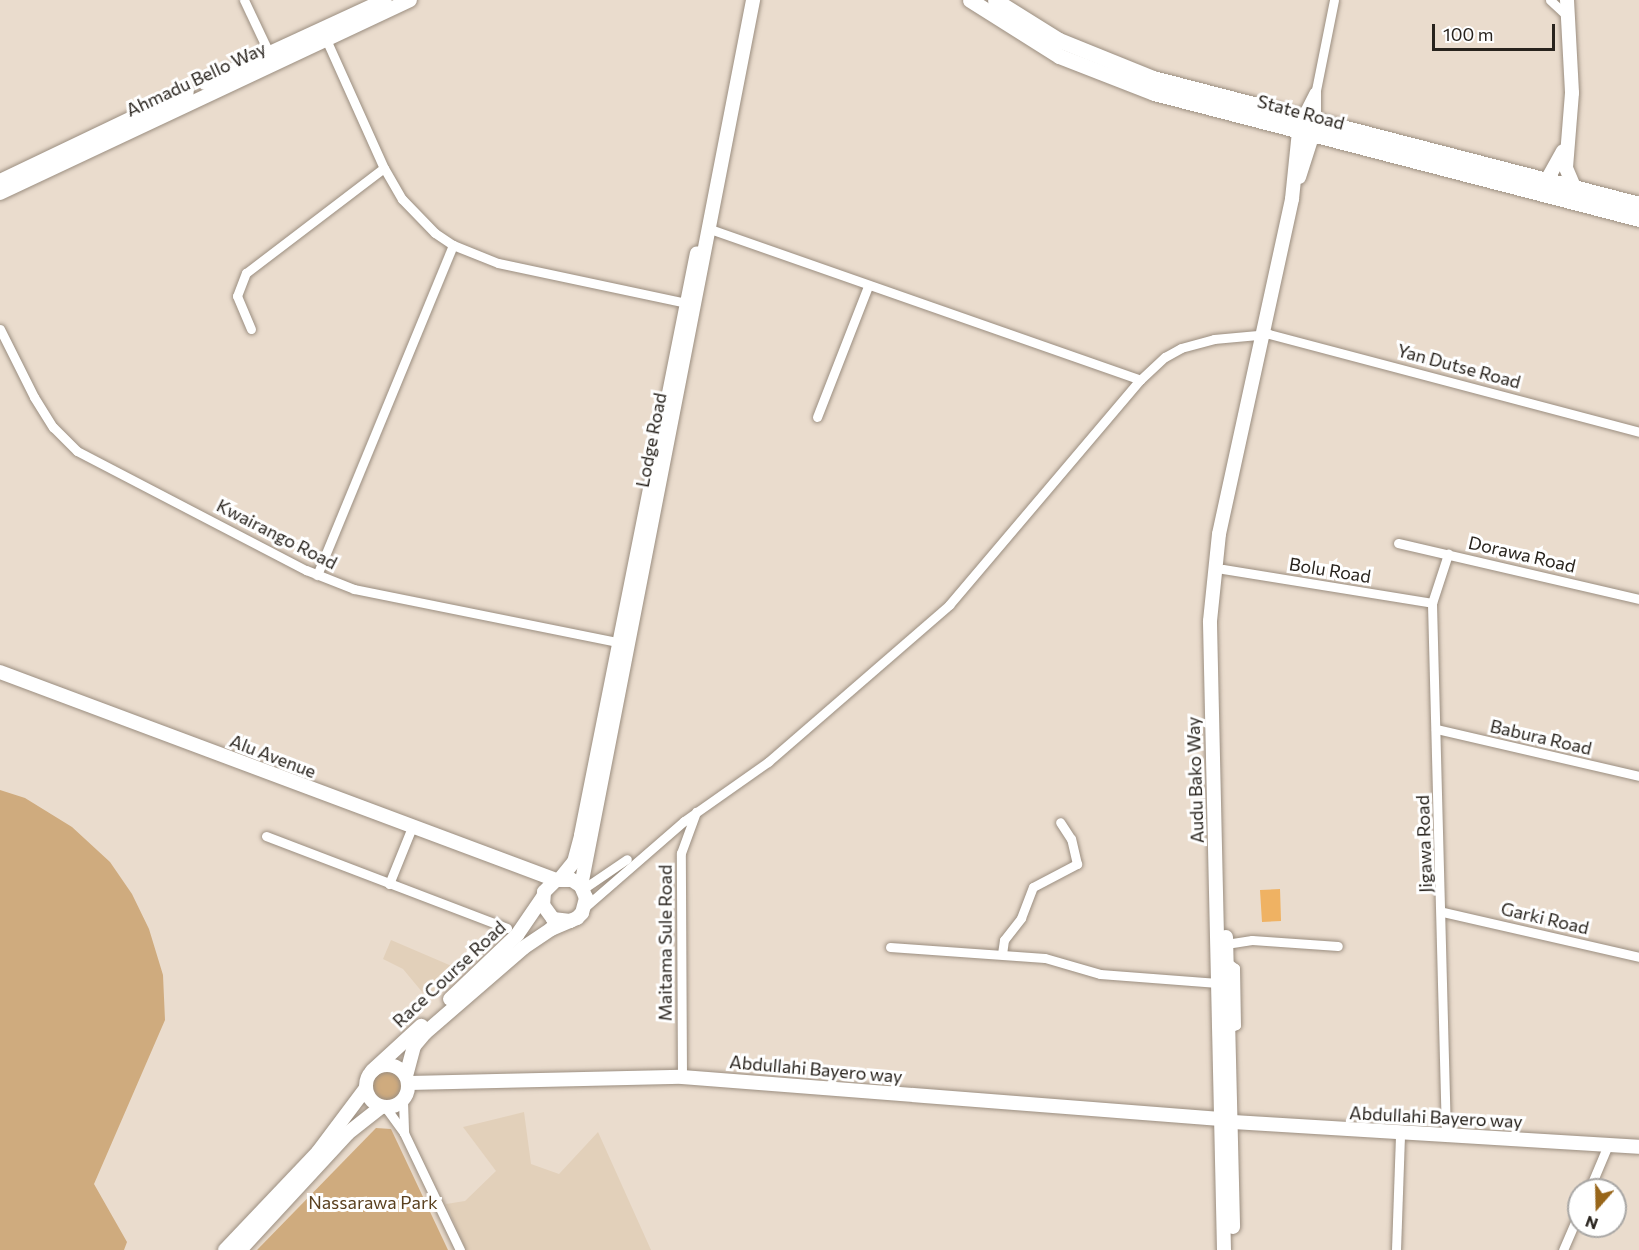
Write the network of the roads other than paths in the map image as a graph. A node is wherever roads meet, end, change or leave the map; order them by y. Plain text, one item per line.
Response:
1 (244, 0) edge
2 (385, 0) edge
3 (410, 0) edge
4 (744, 0) edge
5 (753, 0) edge
6 (970, 0) edge
7 (994, 0) edge
8 (1334, 0) edge
9 (1550, 0) edge
10 (1567, 0) edge
11 (1568, 17) junction
12 (324, 34) junction
13 (272, 58) junction
14 (1316, 90) junction
15 (1307, 126) junction
16 (1565, 146) junction
17 (384, 168) junction
18 (1547, 180) junction
19 (0, 181) edge
20 (1574, 187) junction
21 (0, 193) edge
22 (1639, 204) edge
23 (1639, 219) edge
24 (710, 229) junction
25 (453, 245) junction
26 (868, 286) junction
27 (686, 303) junction
28 (0, 329) edge
29 (251, 329) dead end
30 (1264, 334) junction
31 (1140, 380) junction
32 (817, 417) dead end
33 (1639, 432) edge
34 (1398, 543) dead end
35 (1448, 554) junction
36 (1223, 569) junction
37 (317, 575) junction
38 (1639, 599) edge
39 (1432, 603) junction
40 (616, 642) junction
41 (0, 672) edge
42 (1436, 729) junction
43 (1639, 776) edge
44 (696, 811) junction
45 (684, 820) junction
46 (1060, 822) dead end
47 (412, 827) junction
48 (266, 836) dead end
49 (389, 884) junction
50 (551, 886) junction
51 (582, 887) junction
52 (585, 907) junction
53 (1443, 912) junction
54 (570, 921) junction
55 (507, 928) dead end
56 (1226, 944) junction
57 (1338, 946) dead end
58 (890, 947) dead end
59 (1002, 954) junction
60 (1639, 957) edge
61 (1218, 983) junction
62 (372, 1071) junction
63 (682, 1077) junction
64 (408, 1080) junction
65 (366, 1088) junction
66 (403, 1101) junction
67 (384, 1107) junction
68 (1226, 1121) junction
69 (404, 1133) junction
70 (1400, 1133) junction
71 (1446, 1135) junction
72 (1608, 1144) junction
73 (1639, 1147) edge
74 (1594, 1178) edge
75 (225, 1250) edge
76 (240, 1250) edge
77 (460, 1250) edge
78 (1224, 1250) edge
79 (1233, 1250) edge
80 (1396, 1250) edge

1 - 13 street
2 - 12 street, Ahmadu Bello Way
3 - 12 street, Ahmadu Bello Way
4 - 27 street, Lodge Road
5 - 24 street, Lodge Road
6 - 15 main road, State Road
7 - 15 main road, State Road
8 - 14 street
9 - 11 street
10 - 11 street
11 - 16 street
12 - 13 street, Ahmadu Bello Way
12 - 17 street
13 - 19 street, Ahmadu Bello Way
13 - 21 street, Ahmadu Bello Way
14 - 15 street
14 - 15 street
15 - 18 main road, State Road
15 - 23 main road, State Road
15 - 30 street, Audu Bako Way
16 - 18 street
16 - 20 street
17 - 25 street
17 - 29 street
18 - 20 main road, State Road
20 - 22 main road, State Road
24 - 26 street
24 - 51 street, Lodge Road
25 - 27 street
25 - 37 street
26 - 31 street
26 - 32 street
27 - 40 street, Lodge Road
28 - 37 street, Kwairango Road
30 - 31 street
30 - 33 street, Yan Dutse Road
30 - 36 street, Audu Bako Way
30 - 61 street, Audu Bako Way
31 - 44 street
34 - 35 street, Dorawa Road
35 - 38 street, Dorawa Road
35 - 39 street, Jigawa Road
36 - 39 street, Bolu Road
36 - 56 street, Audu Bako Way
37 - 40 street, Kwairango Road
39 - 42 street, Jigawa Road
40 - 50 street, Lodge Road
41 - 47 street, Alu Avenue
42 - 43 street, Babura Road
42 - 53 street, Jigawa Road
44 - 45 street
44 - 63 street, Maitama Sule Road
45 - 51 street
45 - 52 street
46 - 59 street
47 - 49 street
47 - 50 street, Alu Avenue
48 - 49 street
49 - 55 street
50 - 51 street
50 - 54 street
50 - 62 street, Race Course Road
51 - 52 street
52 - 54 street
53 - 60 street, Garki Road
53 - 71 street, Jigawa Road
54 - 64 street, Race Course Road
56 - 57 street
56 - 68 street, Audu Bako Way
58 - 59 street
59 - 61 street
61 - 68 street, Audu Bako Way
62 - 64 street
62 - 65 street
63 - 64 street, Abdullahi Bayero way
63 - 68 street, Abdullahi Bayero way
64 - 66 street
65 - 67 street
65 - 75 street
66 - 67 street
66 - 69 street
67 - 69 street
67 - 76 street
68 - 70 street, Abdullahi Bayero way
68 - 78 street, Audu Bako Way
68 - 79 street, Audu Bako Way
69 - 77 street
70 - 71 street, Abdullahi Bayero way
70 - 80 street
71 - 72 street, Abdullahi Bayero way
72 - 73 street, Abdullahi Bayero way
72 - 74 street

